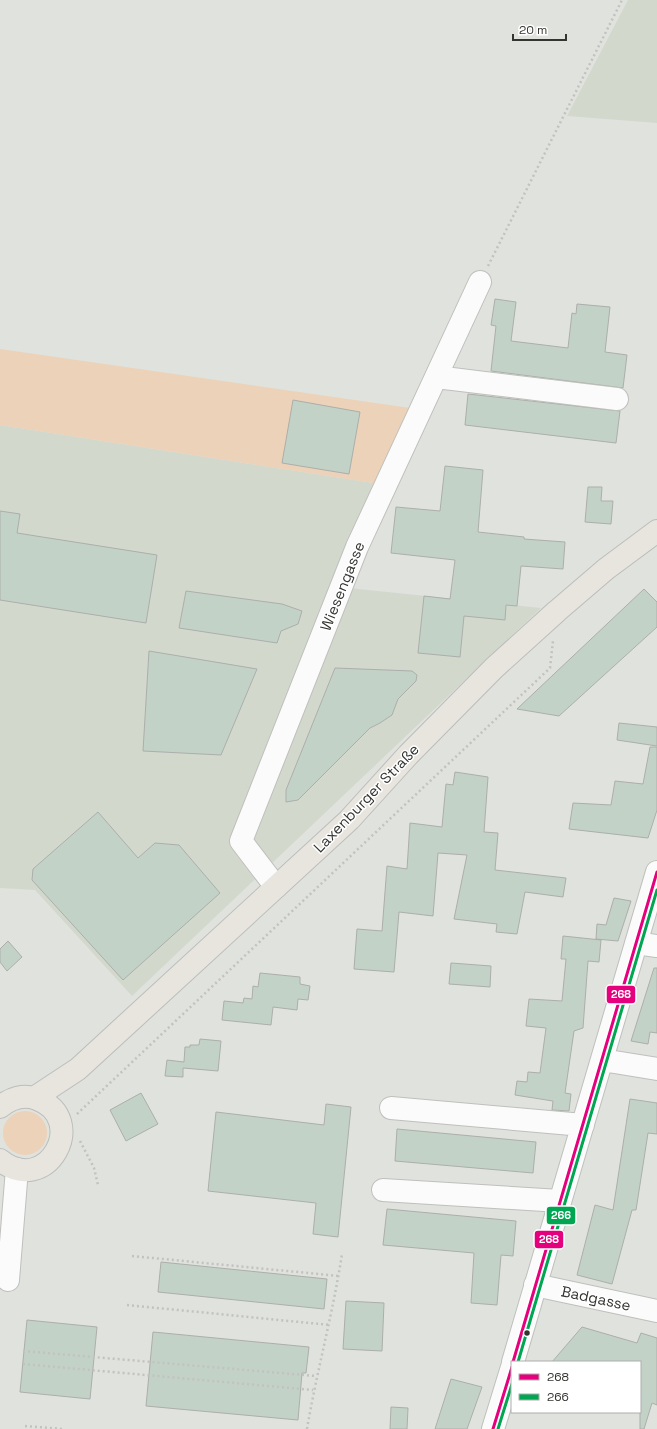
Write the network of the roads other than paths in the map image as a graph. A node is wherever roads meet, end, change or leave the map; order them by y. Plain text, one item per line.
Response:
1 (480, 282) road end
2 (436, 377) junction
3 (617, 399) dead end
4 (657, 531) edge
5 (657, 872) edge
6 (276, 887) junction
7 (647, 944) edge
8 (602, 1060) junction
9 (78, 1069) junction
10 (657, 1069) edge
11 (34, 1098) junction
12 (0, 1107) edge
13 (391, 1108) dead end
14 (65, 1116) junction
15 (583, 1125) junction
16 (4, 1163) edge
17 (383, 1190) dead end
18 (560, 1201) junction
19 (8, 1280) dead end
20 (535, 1285) junction
21 (657, 1311) edge
22 (513, 1361) edge
23 (511, 1370) edge
24 (493, 1429) edge

1 - 2 street, Wiesengasse
2 - 3 street
2 - 6 street, Wiesengasse
4 - 6 main road, Laxenburger Straße
5 - 7 street
6 - 9 main road, Laxenburger Straße
7 - 8 street
8 - 10 street
8 - 15 street
9 - 11 main road, Laxenburger Straße
9 - 14 main road, Laxenburger Straße
11 - 12 main road
11 - 14 main road
13 - 15 street
14 - 16 main road
15 - 18 street
16 - 19 street
17 - 18 street
18 - 20 street
20 - 21 street, Badgasse
20 - 22 street
23 - 24 street

